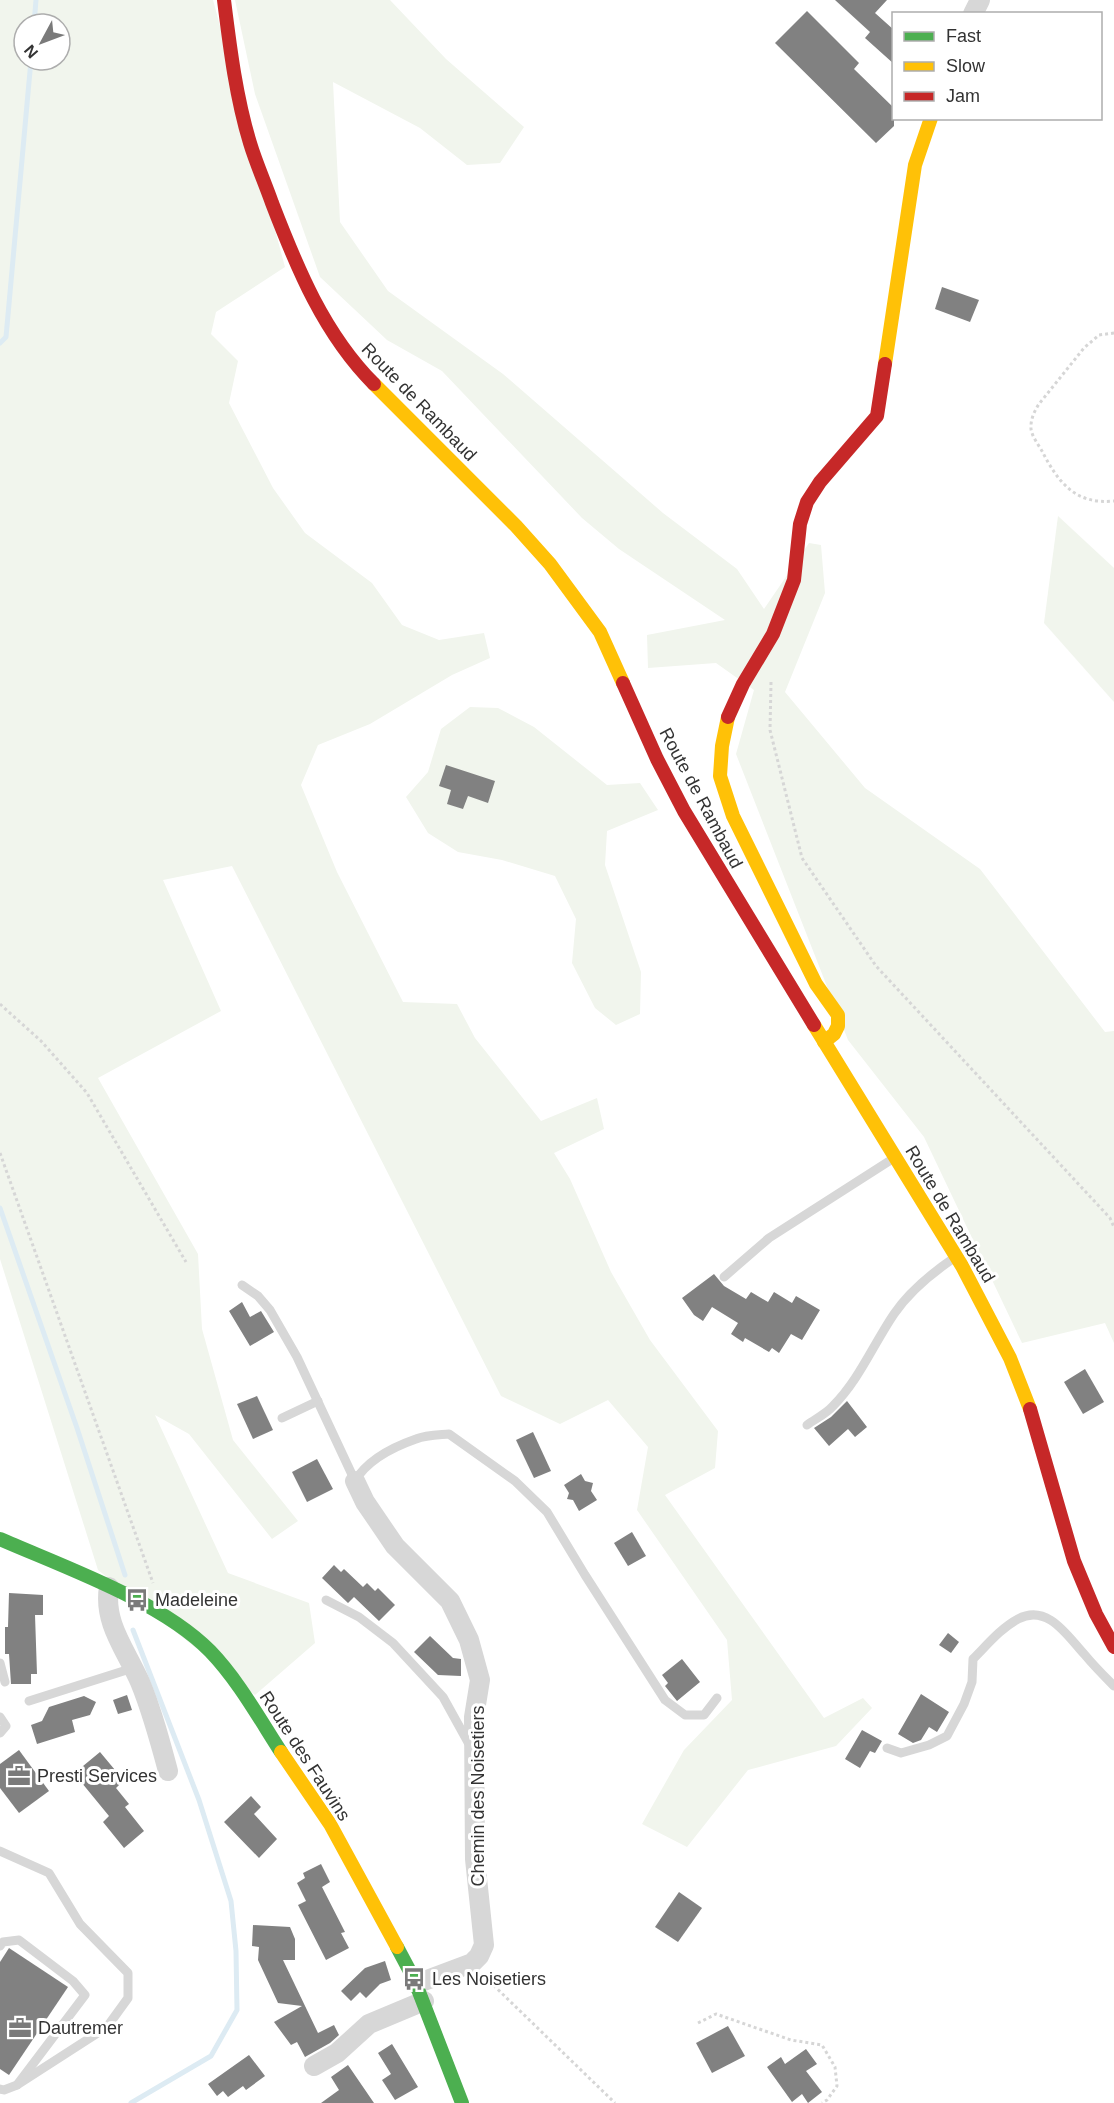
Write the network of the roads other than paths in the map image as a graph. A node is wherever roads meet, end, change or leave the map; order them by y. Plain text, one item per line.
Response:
1 (224, 0) edge
2 (930, 120) edge
3 (824, 1042) junction
4 (896, 1156) junction
5 (956, 1257) junction
6 (724, 1277) dead end
7 (242, 1285) dead end
8 (318, 1401) junction
9 (282, 1418) dead end
10 (807, 1425) dead end
11 (355, 1481) junction
12 (0, 1539) edge
13 (109, 1587) junction
14 (326, 1600) dead end
15 (1114, 1647) edge
16 (0, 1663) edge
17 (133, 1668) junction
18 (5, 1682) dead end
19 (1114, 1686) edge
20 (717, 1698) dead end
21 (29, 1701) dead end
22 (0, 1717) edge
23 (0, 1733) edge
24 (887, 1748) dead end
25 (475, 1754) junction
26 (168, 1771) dead end
27 (0, 1851) edge
28 (0, 1946) edge
29 (420, 1992) junction
30 (314, 2066) dead end
31 (17, 2085) junction
32 (0, 2089) edge
33 (462, 2103) edge

1 - 3 street, Route de Rambaud
2 - 3 street
3 - 4 street, Route de Rambaud
4 - 5 street, Route de Rambaud
4 - 6 lane
5 - 10 lane
5 - 15 street, Route de Rambaud
7 - 8 lane
8 - 9 lane
8 - 11 lane
11 - 20 lane
11 - 25 street, Chemin des Noisetiers
12 - 13 street, Route des Fauvins
13 - 17 street
13 - 29 street, Route des Fauvins
14 - 25 lane
16 - 18 lane
17 - 21 lane
17 - 26 street
19 - 24 lane
22 - 23 lane
25 - 29 street, Chemin des Noisetiers
27 - 31 lane
28 - 31 lane
29 - 30 street
29 - 33 street, Route des Fauvins
31 - 32 lane

